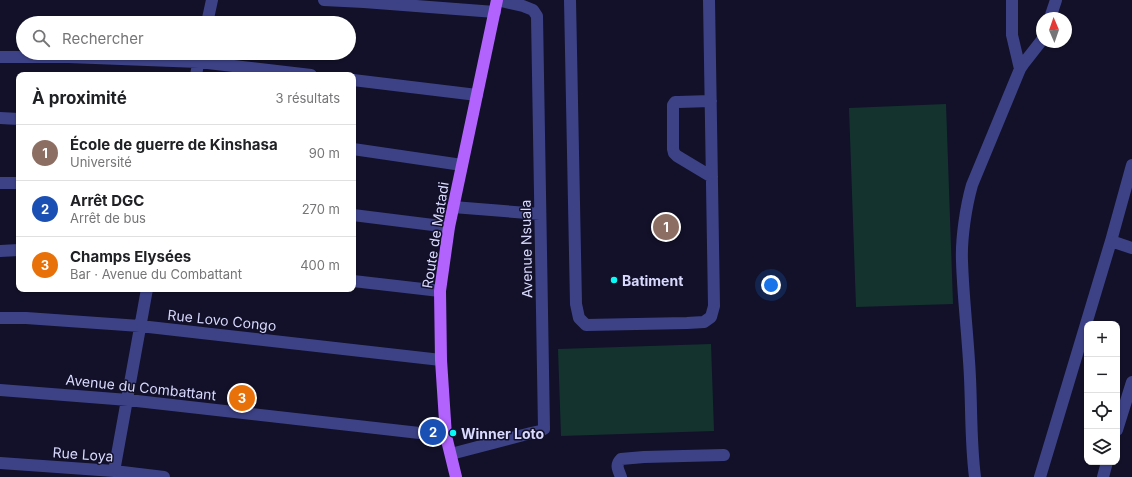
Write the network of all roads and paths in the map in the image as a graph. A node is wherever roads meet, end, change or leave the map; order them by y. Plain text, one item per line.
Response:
1 (212, 0) edge
2 (324, 0) edge
3 (570, 0) edge
4 (709, 0) edge
5 (1012, 0) edge
6 (1056, 0) edge
7 (497, 4) edge
8 (1052, 12) edge
9 (209, 16) edge
10 (1036, 48) edge
11 (0, 57) edge
12 (16, 57) edge
13 (199, 60) edge
14 (218, 60) edge
15 (1020, 69) junction
16 (197, 72) edge
17 (292, 72) edge
18 (356, 80) edge
19 (477, 95) junction
20 (711, 100) junction
21 (0, 118) edge
22 (16, 119) edge
23 (356, 149) edge
24 (462, 165) junction
25 (1132, 165) edge
26 (712, 177) junction
27 (0, 183) edge
28 (16, 183) edge
29 (453, 207) junction
30 (540, 214) junction
31 (356, 215) edge
32 (449, 227) junction
33 (1111, 241) junction
34 (1132, 248) edge
35 (16, 250) edge
36 (0, 251) edge
37 (356, 281) edge
38 (440, 290) junction
39 (146, 292) edge
40 (0, 318) edge
41 (140, 326) junction
42 (440, 360) junction
43 (1132, 382) edge
44 (0, 390) edge
45 (128, 400) junction
46 (1117, 429) edge
47 (446, 436) junction
48 (451, 454) junction
49 (724, 455) dead end
50 (0, 463) edge
51 (1106, 465) edge
52 (113, 474) edge
53 (164, 477) edge
54 (456, 477) edge
55 (621, 477) edge
56 (975, 477) edge
57 (1040, 477) edge
58 (1103, 477) edge

1 - 9 street
2 - 7 street
3 - 26 street
4 - 20 street
5 - 15 street
6 - 8 street
7 - 19 main road, Route de Matadi
7 - 30 street, Avenue Nsuala
10 - 15 street
11 - 12 street
13 - 16 street
14 - 17 street
15 - 56 street
18 - 19 street
19 - 24 main road, Route de Matadi
20 - 26 street
20 - 26 street
21 - 22 street
23 - 24 street
24 - 29 main road, Route de Matadi
25 - 33 street
27 - 28 street
29 - 30 street
29 - 32 main road, Route de Matadi
30 - 48 street, Avenue Nsuala
31 - 32 street
32 - 38 main road, Route de Matadi
33 - 34 street
33 - 57 street
35 - 36 street
37 - 38 street
38 - 42 main road, Route de Matadi
39 - 41 street
40 - 41 street, Rue Lovo Congo
41 - 42 street, Rue Lovo Congo
41 - 45 street
42 - 47 main road, Route de Matadi
43 - 46 street
44 - 45 street, Avenue du Combattant
45 - 47 street, Avenue du Combattant
45 - 52 street
47 - 48 main road, Route de Matadi
48 - 54 main road, Route de Matadi
49 - 55 street
50 - 52 street, Rue Loya
51 - 58 street
52 - 53 street, Rue Loya

